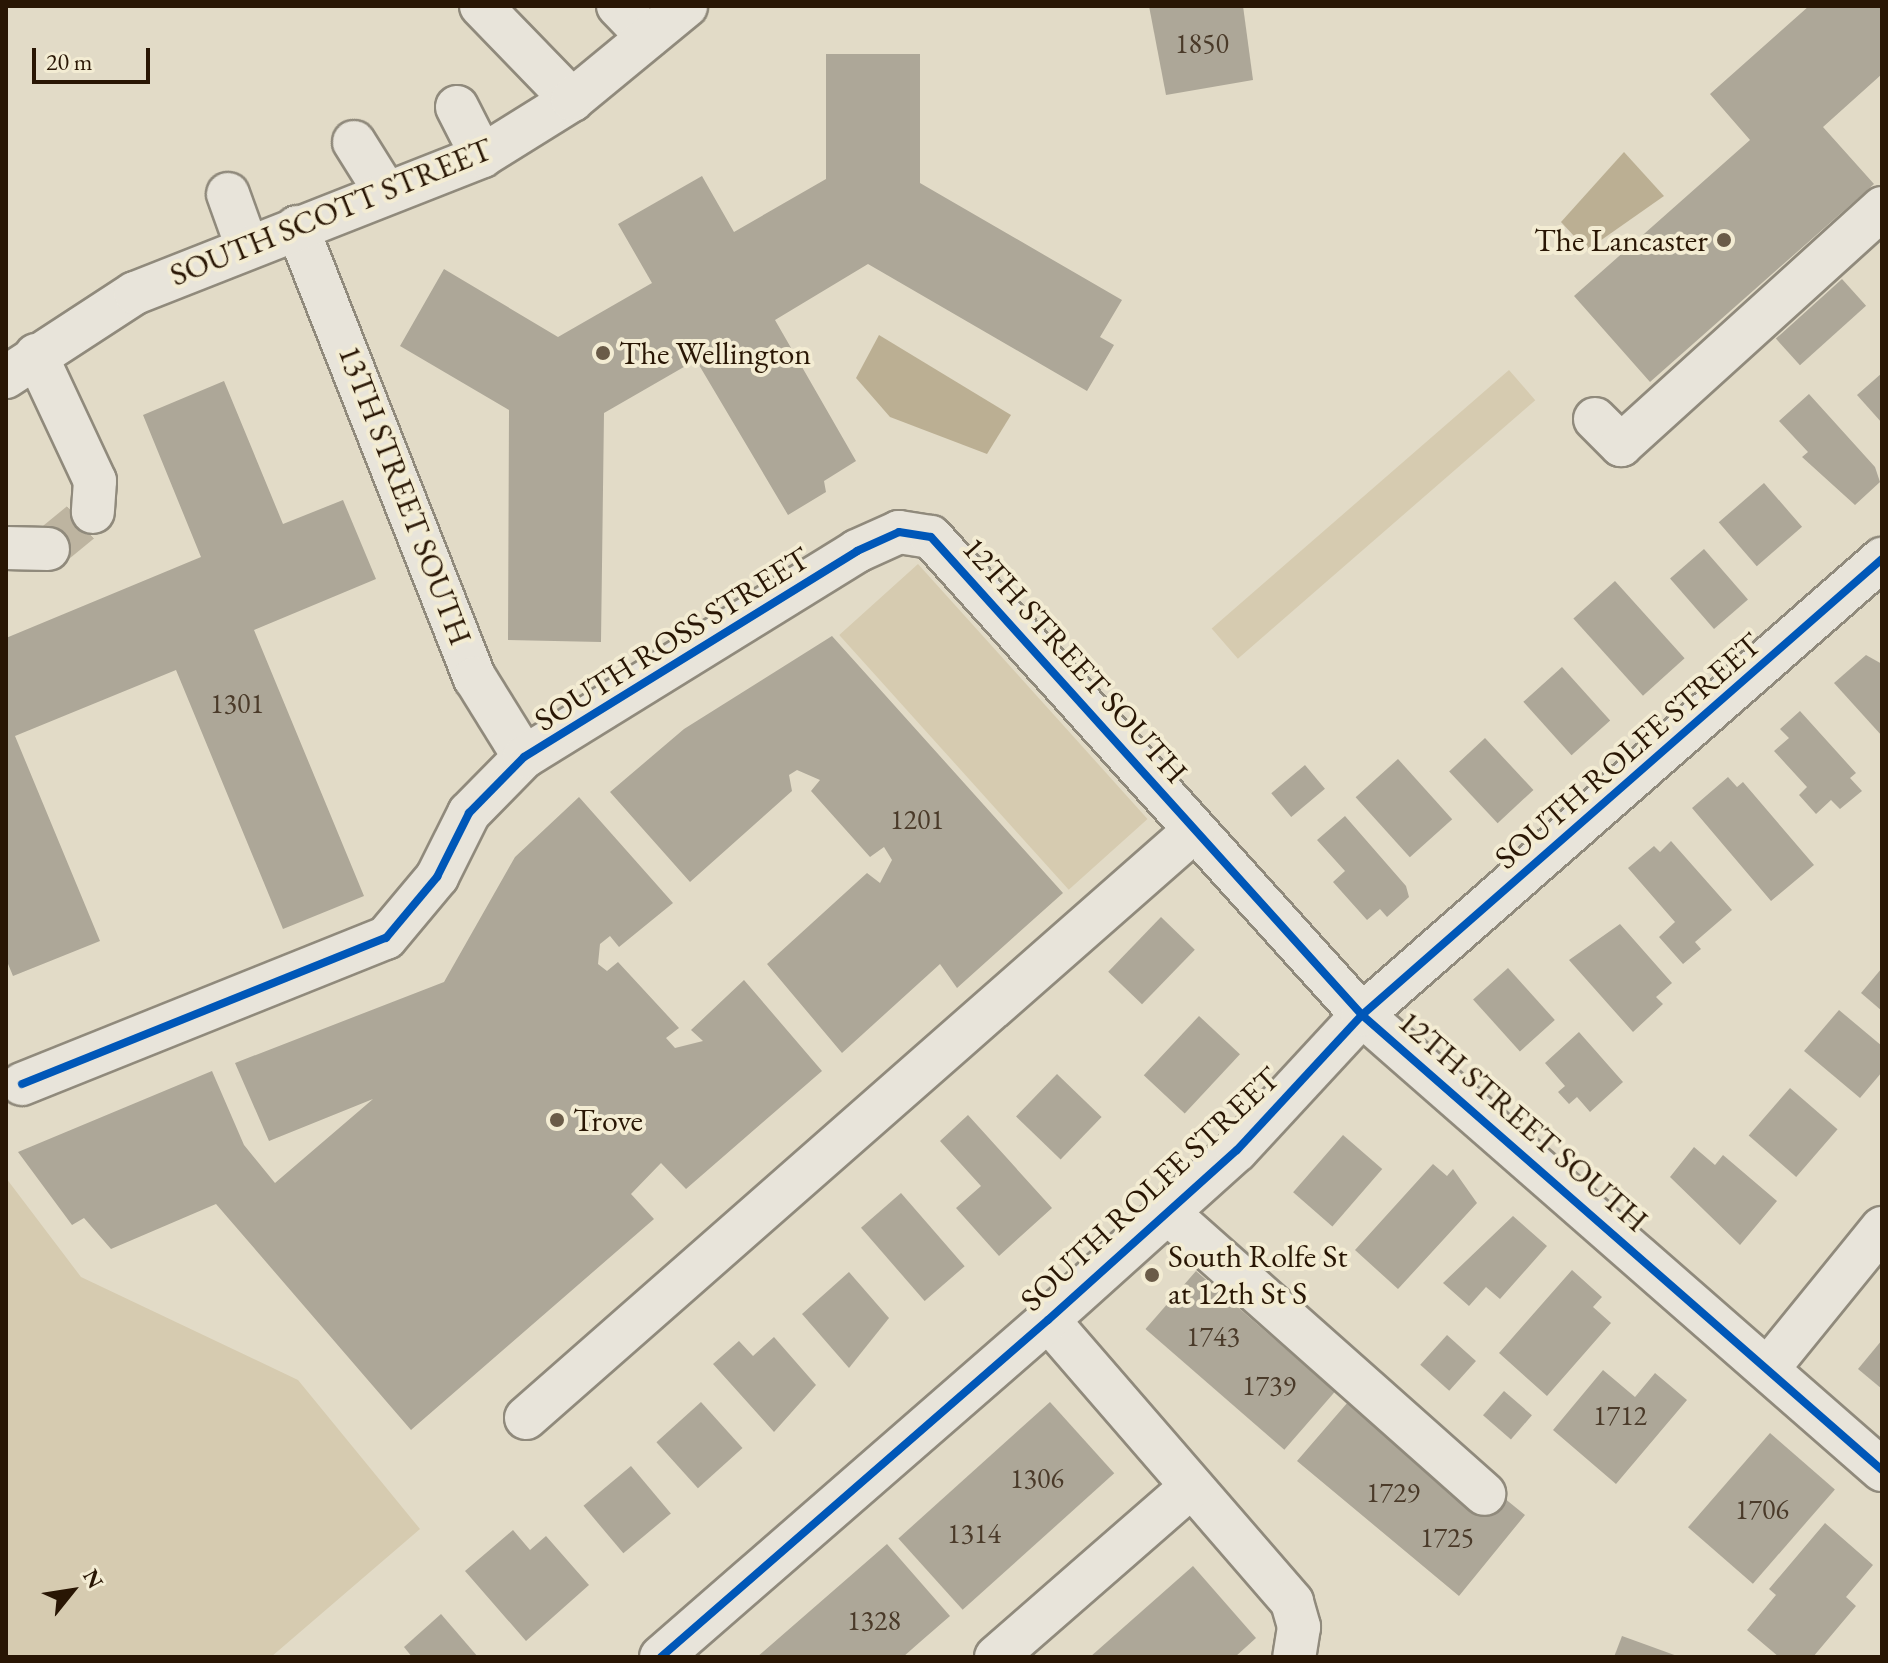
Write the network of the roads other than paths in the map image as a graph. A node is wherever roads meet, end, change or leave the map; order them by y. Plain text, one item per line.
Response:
1 (481, 6) edge
2 (618, 6) edge
3 (686, 6) edge
4 (648, 37) junction
5 (572, 100) junction
6 (457, 107) dead end
7 (354, 142) dead end
8 (482, 156) junction
9 (386, 193) junction
10 (228, 194) dead end
11 (1882, 208) edge
12 (297, 227) junction
13 (246, 244) junction
14 (21, 366) edge
15 (1595, 419) dead end
16 (93, 512) dead end
17 (931, 537) joint
18 (6, 548) edge
19 (48, 549) tunnel mouth
20 (1882, 559) edge
21 (524, 757) junction
22 (1194, 831) junction
23 (1362, 1015) junction
24 (22, 1084) dead end
25 (1168, 1213) junction
26 (1882, 1228) edge
27 (1048, 1320) junction
28 (1770, 1366) junction
29 (526, 1418) dead end
30 (1882, 1470) edge
31 (1191, 1487) junction
32 (1484, 1494) dead end
33 (661, 1657) edge
34 (996, 1657) edge
35 (1294, 1657) edge

1 - 5 street
2 - 4 street
3 - 4 street, SOUTH SCOTT STREET
4 - 5 street, SOUTH SCOTT STREET
5 - 8 street, SOUTH SCOTT STREET
6 - 8 street
7 - 9 street
8 - 9 street, SOUTH SCOTT STREET
9 - 12 street, SOUTH SCOTT STREET
10 - 13 street
11 - 15 street
12 - 13 street, SOUTH SCOTT STREET
12 - 21 street, 13TH STREET SOUTH
13 - 14 street, SOUTH SCOTT STREET
14 - 16 street
17 - 21 street, SOUTH ROSS STREET
17 - 22 street, 12TH STREET SOUTH
18 - 19 street
20 - 23 street, SOUTH ROLFE STREET
21 - 24 street, SOUTH ROSS STREET
22 - 23 street, 12TH STREET SOUTH
22 - 29 street
23 - 25 street, SOUTH ROLFE STREET
23 - 28 street, 12TH STREET SOUTH
25 - 27 street, SOUTH ROLFE STREET
25 - 32 street
26 - 28 street
27 - 31 street
27 - 33 street, SOUTH ROLFE STREET
28 - 30 street, 12TH STREET SOUTH
31 - 34 street
31 - 35 street

